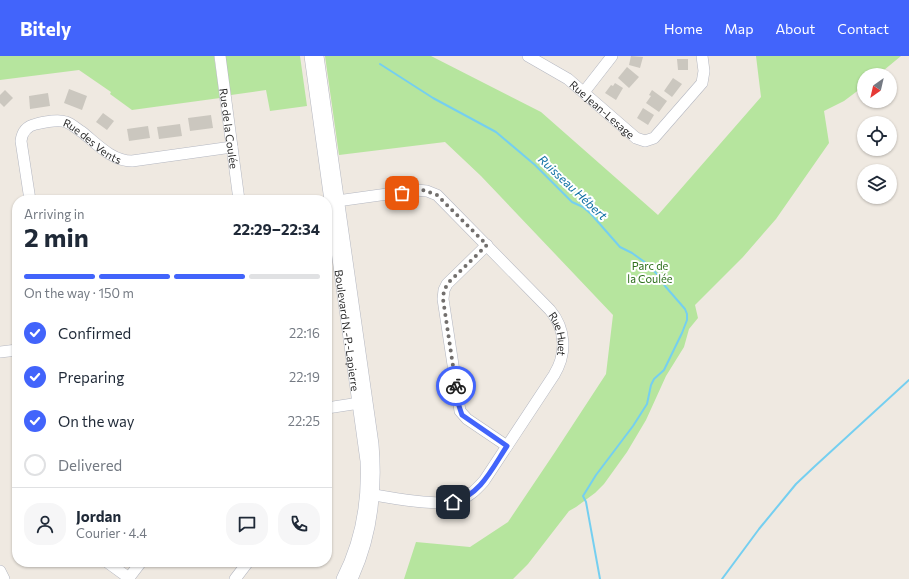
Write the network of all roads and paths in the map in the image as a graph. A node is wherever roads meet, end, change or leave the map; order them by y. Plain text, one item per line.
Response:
1 (220, 56) edge
2 (310, 56) edge
3 (318, 56) edge
4 (528, 56) edge
5 (612, 56) edge
6 (702, 56) edge
7 (584, 92) junction
8 (232, 147) junction
9 (29, 195) edge
10 (238, 195) edge
11 (334, 202) junction
12 (487, 245) junction
13 (12, 351) edge
14 (0, 352) edge
15 (363, 403) junction
16 (332, 407) edge
17 (507, 446) junction
18 (370, 495) junction
19 (113, 567) edge
20 (137, 567) edge
21 (244, 567) edge
22 (0, 571) edge
23 (4, 579) edge
24 (129, 579) edge
25 (235, 579) edge
26 (342, 579) edge
27 (352, 579) edge

1 - 8 street, Rue de la Coulée
2 - 11 street, Boulevard N.-P.-Lapierre
3 - 11 street, Boulevard N.-P.-Lapierre
4 - 7 street, Rue Jean-Lesage
5 - 7 street
6 - 7 street, Rue Jean-Lesage
8 - 9 street, Rue des Vents
8 - 10 street, Rue de la Coulée
11 - 12 street, Rue Huet
11 - 15 street, Boulevard N.-P.-Lapierre
12 - 17 street
12 - 17 street, Rue Huet
13 - 14 street
15 - 16 street
15 - 18 street, Boulevard N.-P.-Lapierre
17 - 18 street, Rue Huet
18 - 26 street, Boulevard N.-P.-Lapierre
18 - 27 street, Boulevard N.-P.-Lapierre
19 - 24 street
20 - 24 street
21 - 25 street
22 - 23 street

